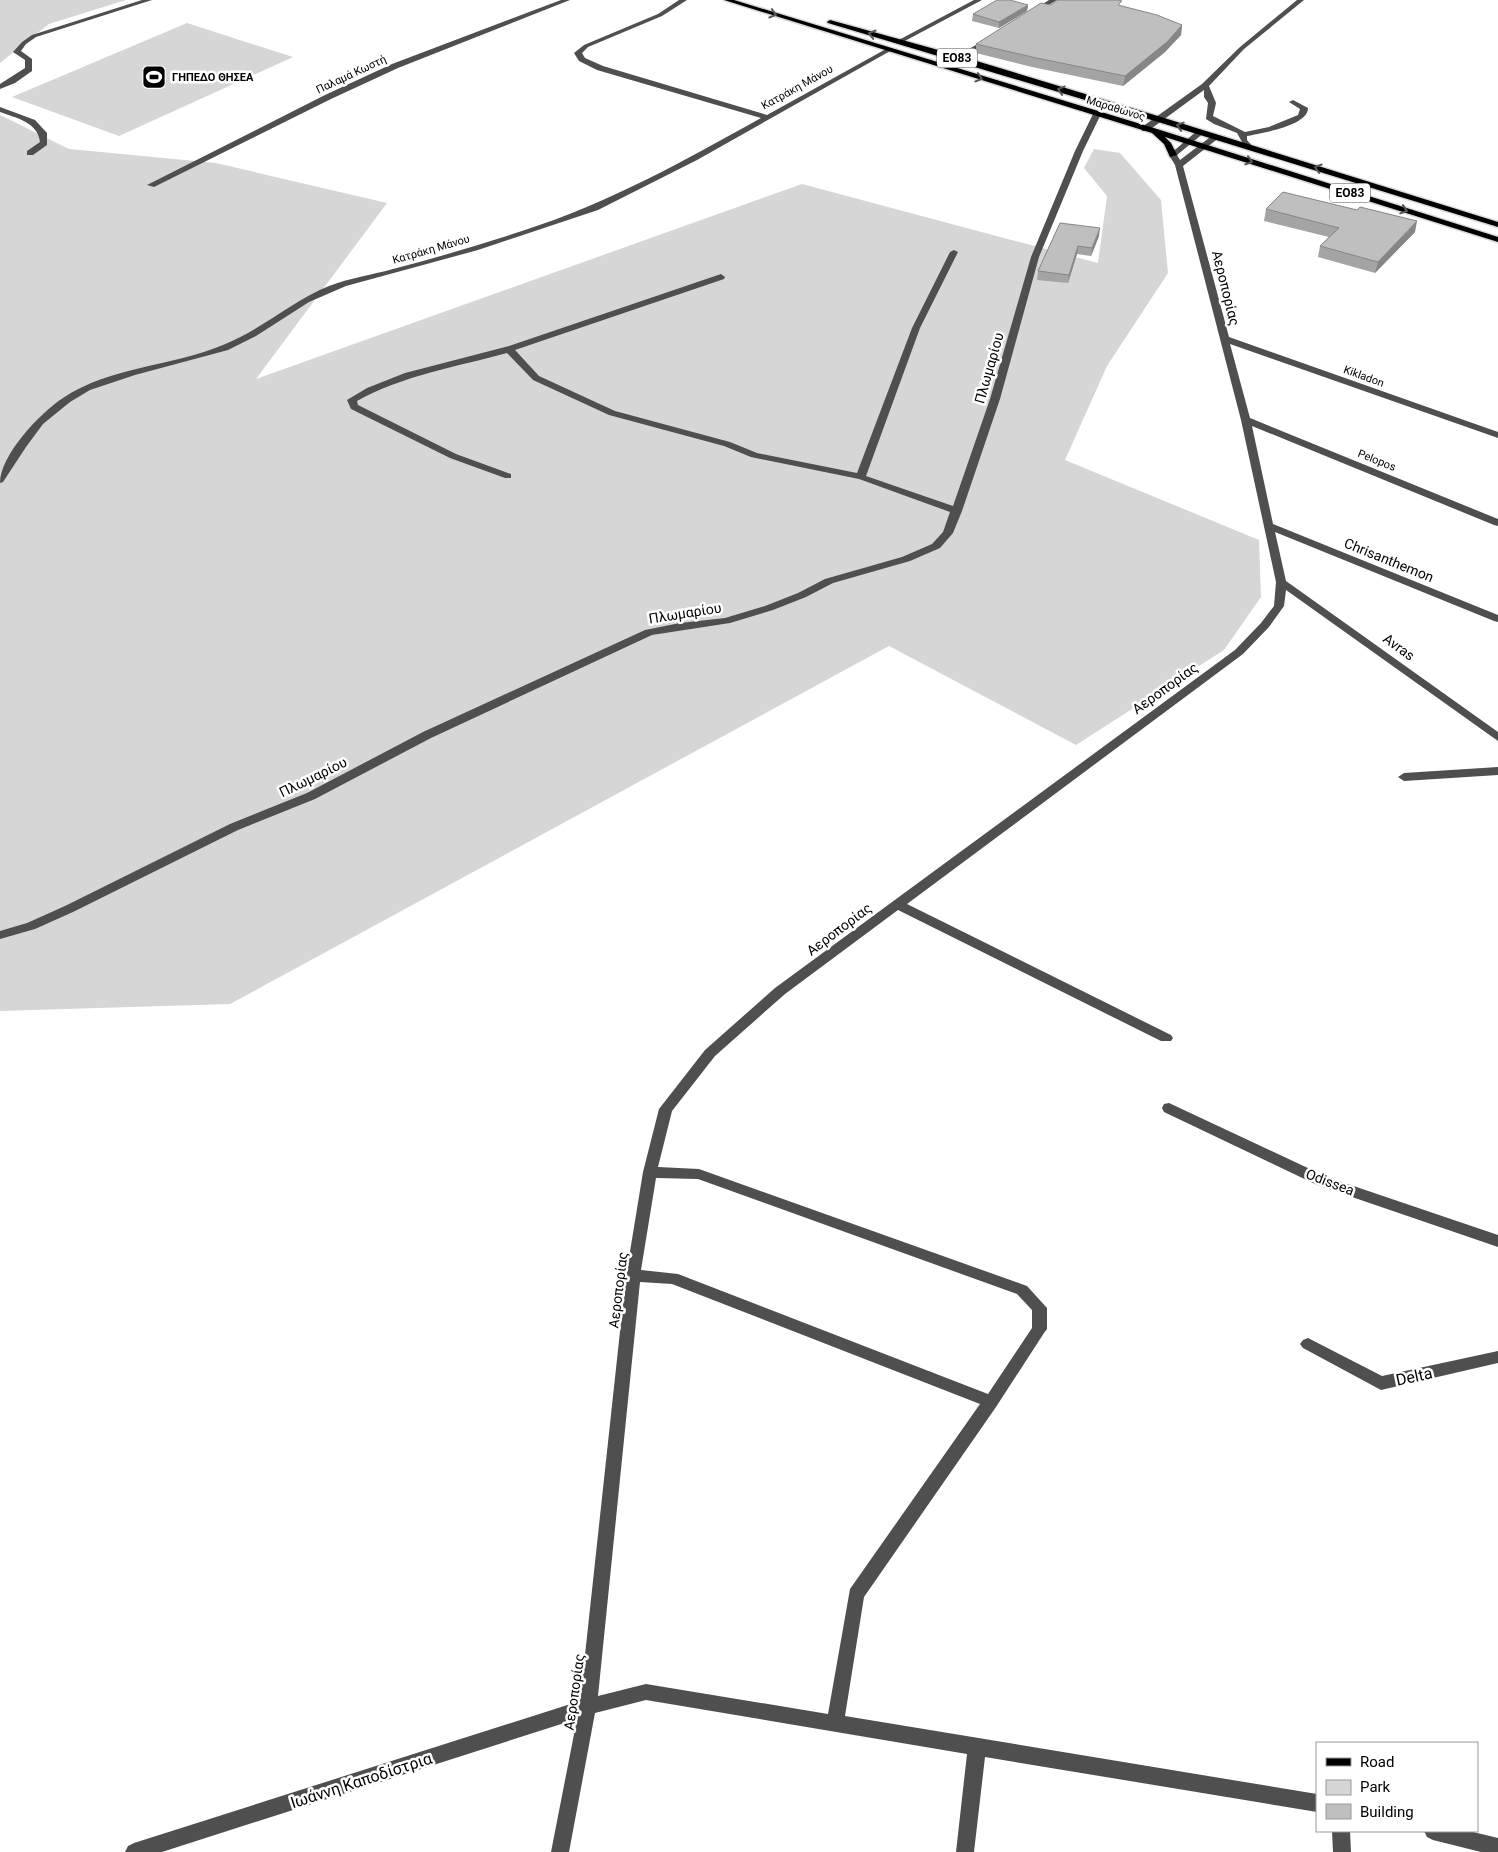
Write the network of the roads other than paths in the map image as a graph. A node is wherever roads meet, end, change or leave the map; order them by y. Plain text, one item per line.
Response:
1 (149, 0) edge
2 (566, 0) edge
3 (684, 0) edge
4 (727, 0) edge
5 (979, 0) edge
6 (1054, 0) edge
7 (1301, 0) edge
8 (820, 19) dead end
9 (1024, 19) edge
10 (1000, 34) edge
11 (899, 42) junction
12 (888, 50) junction
13 (957, 58) junction
14 (1205, 86) junction
15 (0, 87) edge
16 (1293, 102) dead end
17 (0, 108) edge
18 (1097, 114) junction
19 (767, 117) junction
20 (1158, 119) junction
21 (1145, 129) junction
22 (1154, 131) junction
23 (1201, 132) junction
24 (1243, 135) junction
25 (1216, 137) junction
26 (1188, 142) junction
27 (1202, 146) junction
28 (1249, 147) junction
29 (30, 153) dead end
30 (1176, 160) junction
31 (151, 185) dead end
32 (1498, 225) edge
33 (1498, 240) edge
34 (954, 252) dead end
35 (721, 277) dead end
36 (1223, 338) junction
37 (509, 349) junction
38 (1246, 420) junction
39 (1498, 435) edge
40 (508, 476) dead end
41 (861, 477) junction
42 (0, 480) edge
43 (957, 511) junction
44 (1498, 523) edge
45 (1270, 526) junction
46 (1281, 582) junction
47 (1498, 620) edge
48 (1498, 737) edge
49 (1498, 771) edge
50 (1404, 777) dead end
51 (897, 904) junction
52 (0, 935) edge
53 (1166, 1038) dead end
54 (1169, 1108) dead end
55 (650, 1172) junction
56 (1498, 1242) edge
57 (633, 1276) junction
58 (1308, 1344) dead end
59 (1498, 1357) edge
60 (991, 1402) junction
61 (588, 1707) junction
62 (836, 1723) junction
63 (977, 1747) junction
64 (1316, 1803) edge
65 (1341, 1832) edge
66 (1437, 1832) edge
67 (1498, 1848) edge
68 (134, 1852) edge
69 (560, 1852) edge
70 (965, 1852) edge
71 (1342, 1852) edge

1 - 15 street
2 - 31 street, Παλαμά Κωστή
3 - 19 street
4 -> 12 main road, Μαραθώνος / ΕΟ83
5 - 11 street
6 - 9 street
7 - 14 street
11 -> 8 main road, Μαραθώνος / ΕΟ83
10 - 13 street
11 - 13 main road, Μαραθώνος / ΕΟ83
12 -> 18 main road, Μαραθώνος / ΕΟ83
12 - 19 street, Κατράκη Μάνου
20 -> 13 main road, Μαραθώνος / ΕΟ83
14 - 20 street
14 - 24 street
16 - 24 street
17 - 29 street
18 - 21 main road, Μαραθώνος / ΕΟ83
18 - 43 street, Πλωμαρίου
19 - 42 street, Κατράκη Μάνου
20 - 21 street
23 -> 20 main road, Μαραθώνος / ΕΟ83
21 - 22 main road, Μαραθώνος / ΕΟ83
22 - 26 main road, Μαραθώνος / ΕΟ83
22 - 30 main road
23 - 25 main road, Μαραθώνος / ΕΟ83
23 - 26 street
24 - 28 street
25 - 27 street
25 - 28 main road, Μαραθώνος / ΕΟ83
26 - 27 main road, Μαραθώνος / ΕΟ83
26 - 30 street
27 - 30 street
27 -> 33 main road, Μαραθώνος / ΕΟ83
32 -> 28 main road, Μαραθώνος / ΕΟ83
30 - 36 street, Αεροπορίας
34 - 41 street
35 - 37 street
36 - 38 street, Αεροπορίας
36 - 39 street, Kikladon
37 - 40 street
37 - 41 street
38 - 44 street, Pelopos
38 - 45 street, Αεροπορίας
41 - 43 street
43 - 52 street, Πλωμαρίου
45 - 46 street, Αεροπορίας
45 - 47 street, Chrisanthemon
46 - 48 street, Avras
46 - 51 street, Αεροπορίας
49 - 50 street
51 - 53 street
51 - 55 street, Αεροπορίας
54 - 56 street, Odissea
55 - 57 street, Αεροπορίας
55 - 60 street
57 - 60 street
57 - 61 street, Αεροπορίας
58 - 59 street, Delta
60 - 62 street
61 - 62 street, Ιωάννη Καποδίστρια
61 - 68 street, Ιωάννη Καποδίστρια
61 - 69 street, Αεροπορίας
62 - 63 street, Ιωάννη Καποδίστρια
63 - 64 street, Ιωάννη Καποδίστρια
63 - 70 street
65 - 71 street
66 - 67 street

